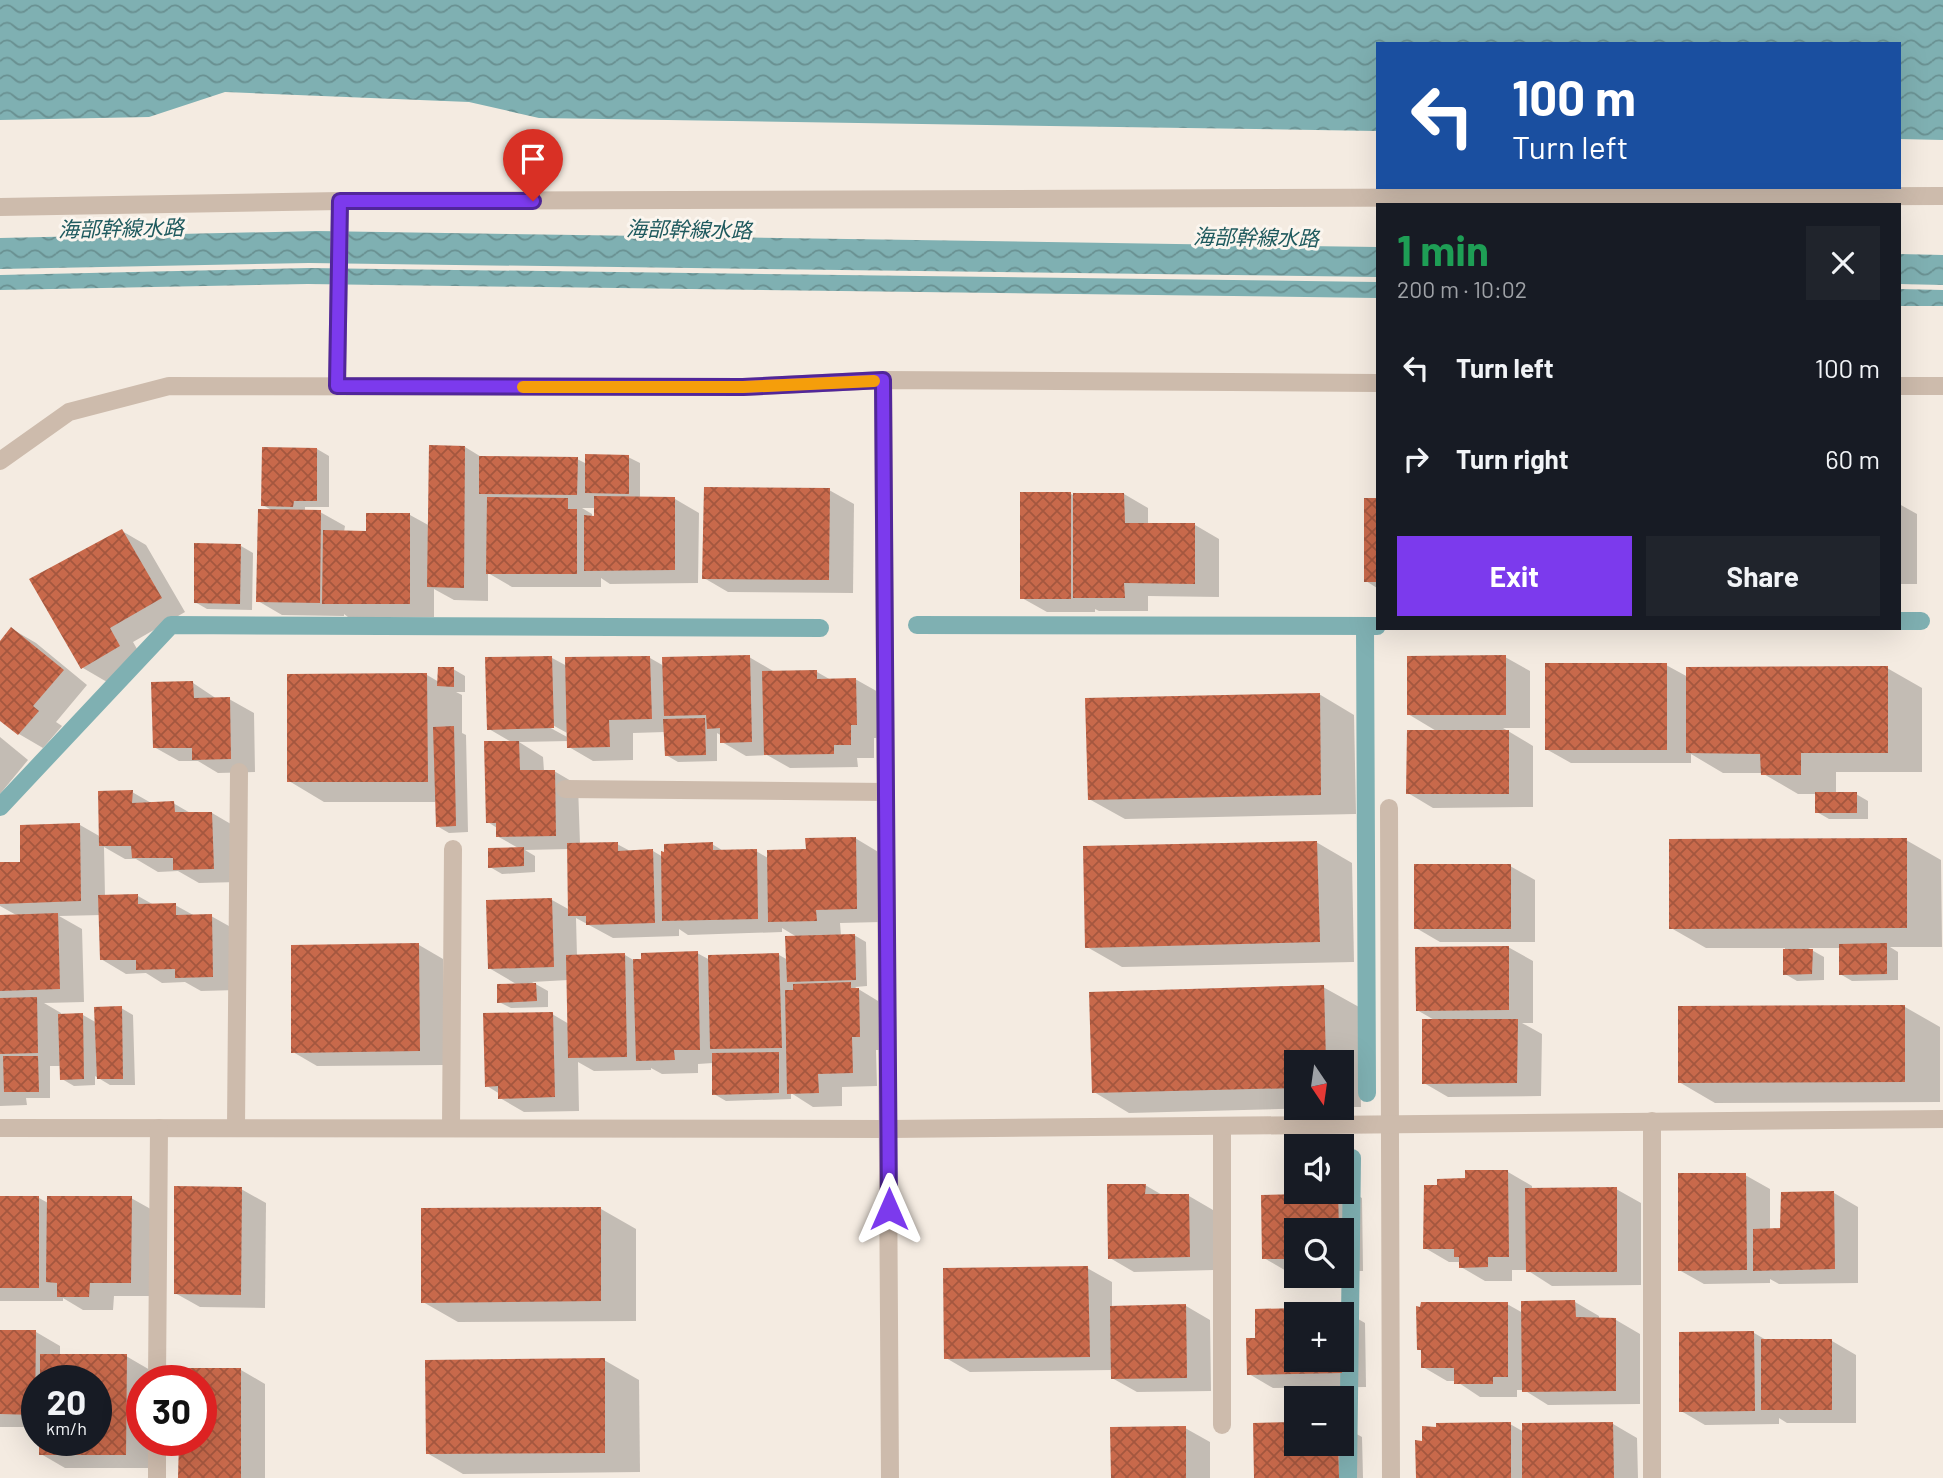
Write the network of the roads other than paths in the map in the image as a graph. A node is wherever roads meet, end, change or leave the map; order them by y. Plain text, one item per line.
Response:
1 (1943, 196) edge
2 (340, 201) junction
3 (0, 207) edge
4 (883, 380) junction
5 (1376, 383) edge
6 (337, 386) junction
7 (1901, 386) edge
8 (1943, 386) edge
9 (0, 461) edge
10 (239, 772) dead end
11 (565, 789) dead end
12 (886, 792) junction
13 (1389, 808) dead end
14 (453, 849) dead end
15 (1943, 1119) edge
16 (1652, 1121) junction
17 (1390, 1124) junction
18 (1222, 1126) junction
19 (0, 1128) edge
20 (159, 1128) junction
21 (236, 1128) junction
22 (451, 1128) junction
23 (888, 1129) junction
24 (157, 1365) edge
25 (1222, 1425) dead end
26 (157, 1456) edge
27 (157, 1478) edge
28 (890, 1478) edge
29 (1391, 1478) edge
30 (1652, 1478) edge

1 - 2 street
2 - 3 street
2 - 6 street
4 - 5 street
4 - 6 street
4 - 12 street
6 - 9 street
7 - 8 street
10 - 21 street
11 - 12 street
12 - 23 street
13 - 17 street
14 - 22 street
15 - 16 street
16 - 17 street
16 - 30 street
17 - 18 street
17 - 29 street
18 - 23 street
18 - 25 street
19 - 20 street
20 - 21 street
20 - 24 street
21 - 22 street
22 - 23 street
23 - 28 street
26 - 27 street

